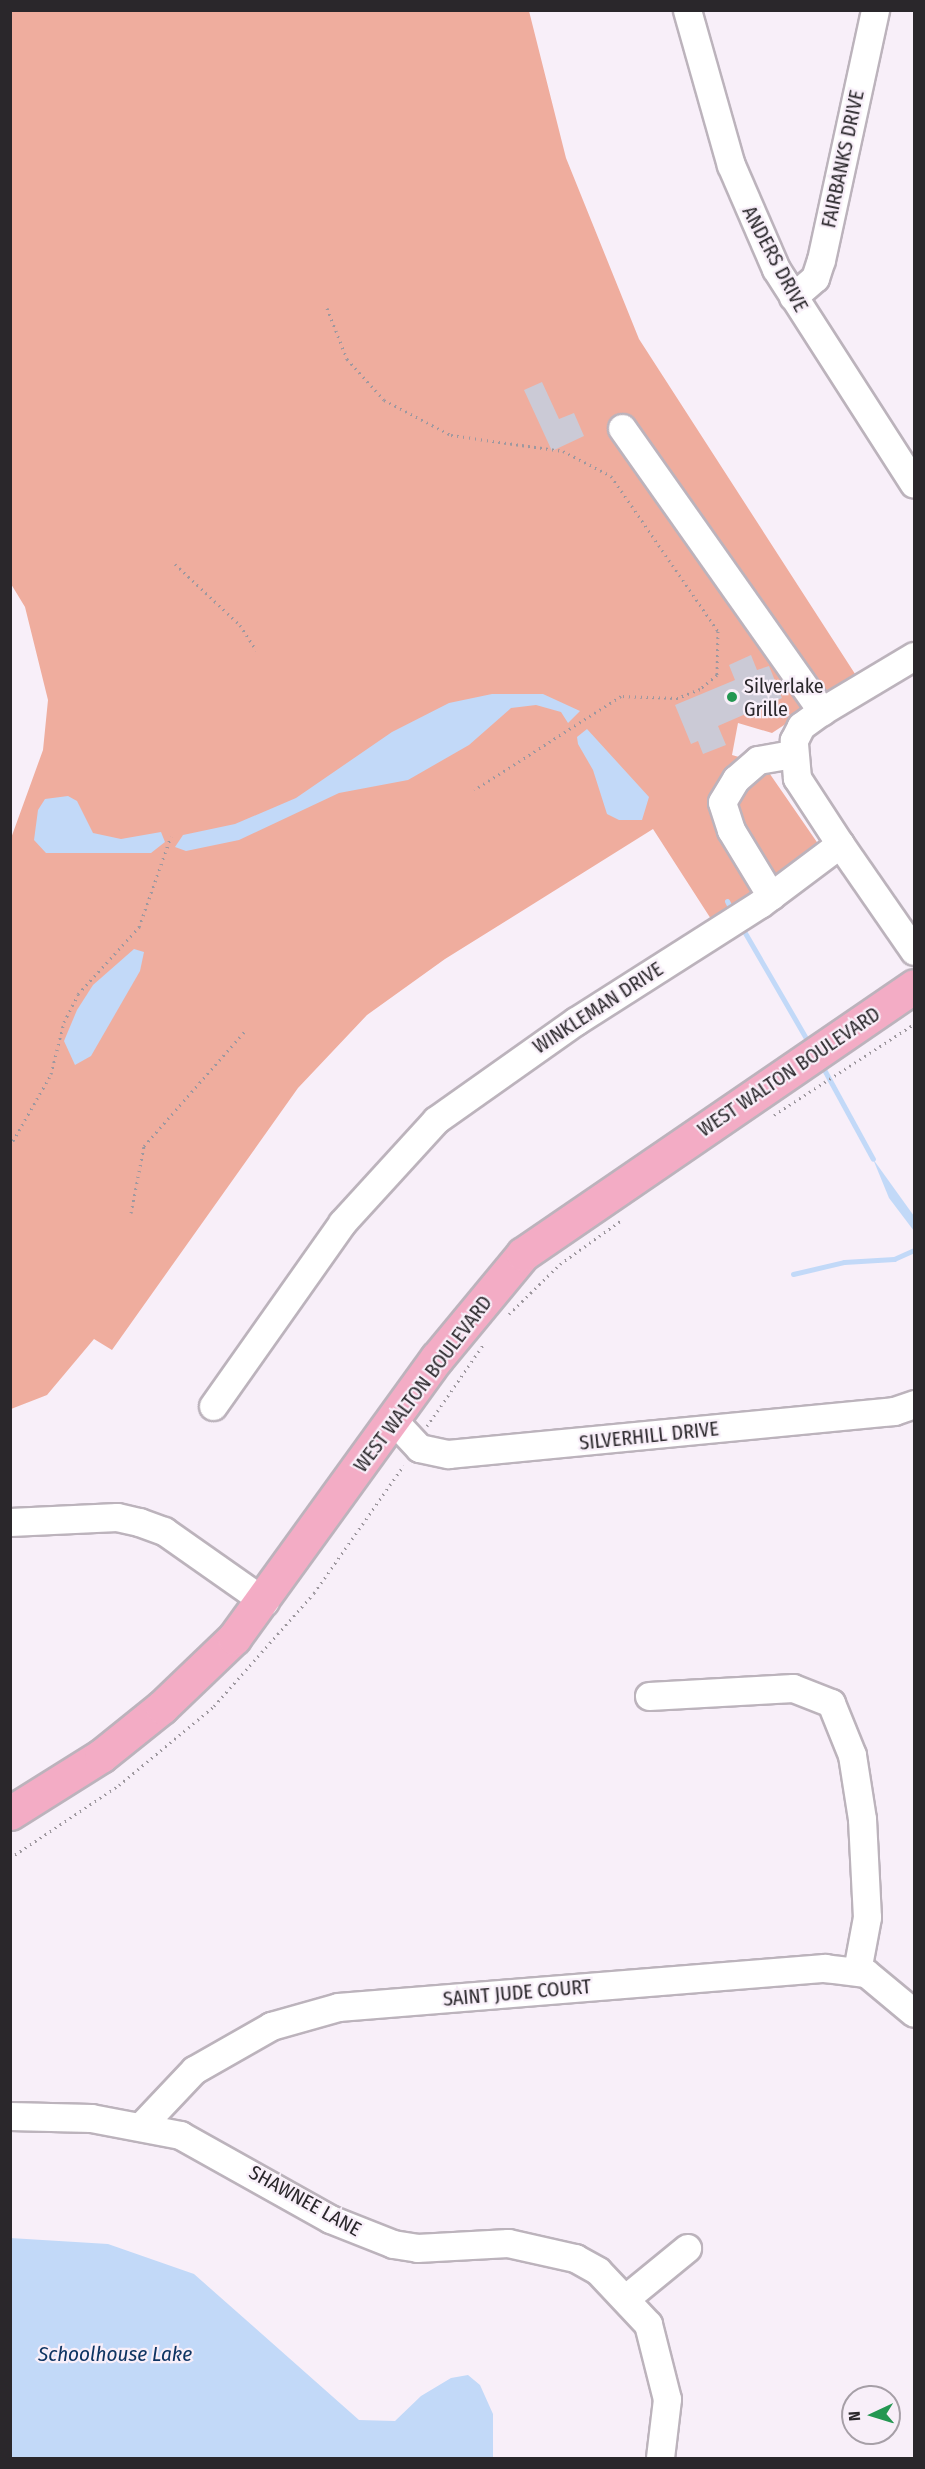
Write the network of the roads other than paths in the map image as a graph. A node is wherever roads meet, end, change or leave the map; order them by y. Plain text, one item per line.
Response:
1 (687, 10) edge
2 (875, 10) edge
3 (793, 297) junction
4 (622, 428) dead end
5 (915, 484) edge
6 (915, 656) edge
7 (822, 711) junction
8 (791, 754) junction
9 (840, 844) junction
10 (771, 896) junction
11 (915, 951) edge
12 (915, 986) edge
13 (915, 1404) edge
14 (213, 1406) dead end
15 (394, 1421) junction
16 (10, 1522) edge
17 (265, 1602) junction
18 (649, 1696) dead end
19 (10, 1813) edge
20 (857, 1971) junction
21 (915, 2013) edge
22 (10, 2116) edge
23 (142, 2125) junction
24 (687, 2248) dead end
25 (626, 2298) junction
26 (660, 2458) edge

1 - 3 street, ANDERS DRIVE
2 - 3 street, FAIRBANKS DRIVE
3 - 5 street, ANDERS DRIVE
4 - 7 street
6 - 7 street
7 - 8 street
8 - 9 street
8 - 10 street
9 - 10 street, WINKLEMAN DRIVE
9 - 11 street
10 - 14 street, WINKLEMAN DRIVE
12 - 15 main road, WEST WALTON BOULEVARD
13 - 15 street, SILVERHILL DRIVE
15 - 17 main road, WEST WALTON BOULEVARD
16 - 17 street
17 - 19 main road, WEST WALTON BOULEVARD
18 - 20 street
20 - 21 street, SAINT JUDE COURT
20 - 23 street, SAINT JUDE COURT
22 - 23 street, SHAWNEE LANE
23 - 25 street, SHAWNEE LANE
24 - 25 street
25 - 26 street, SHAWNEE LANE

